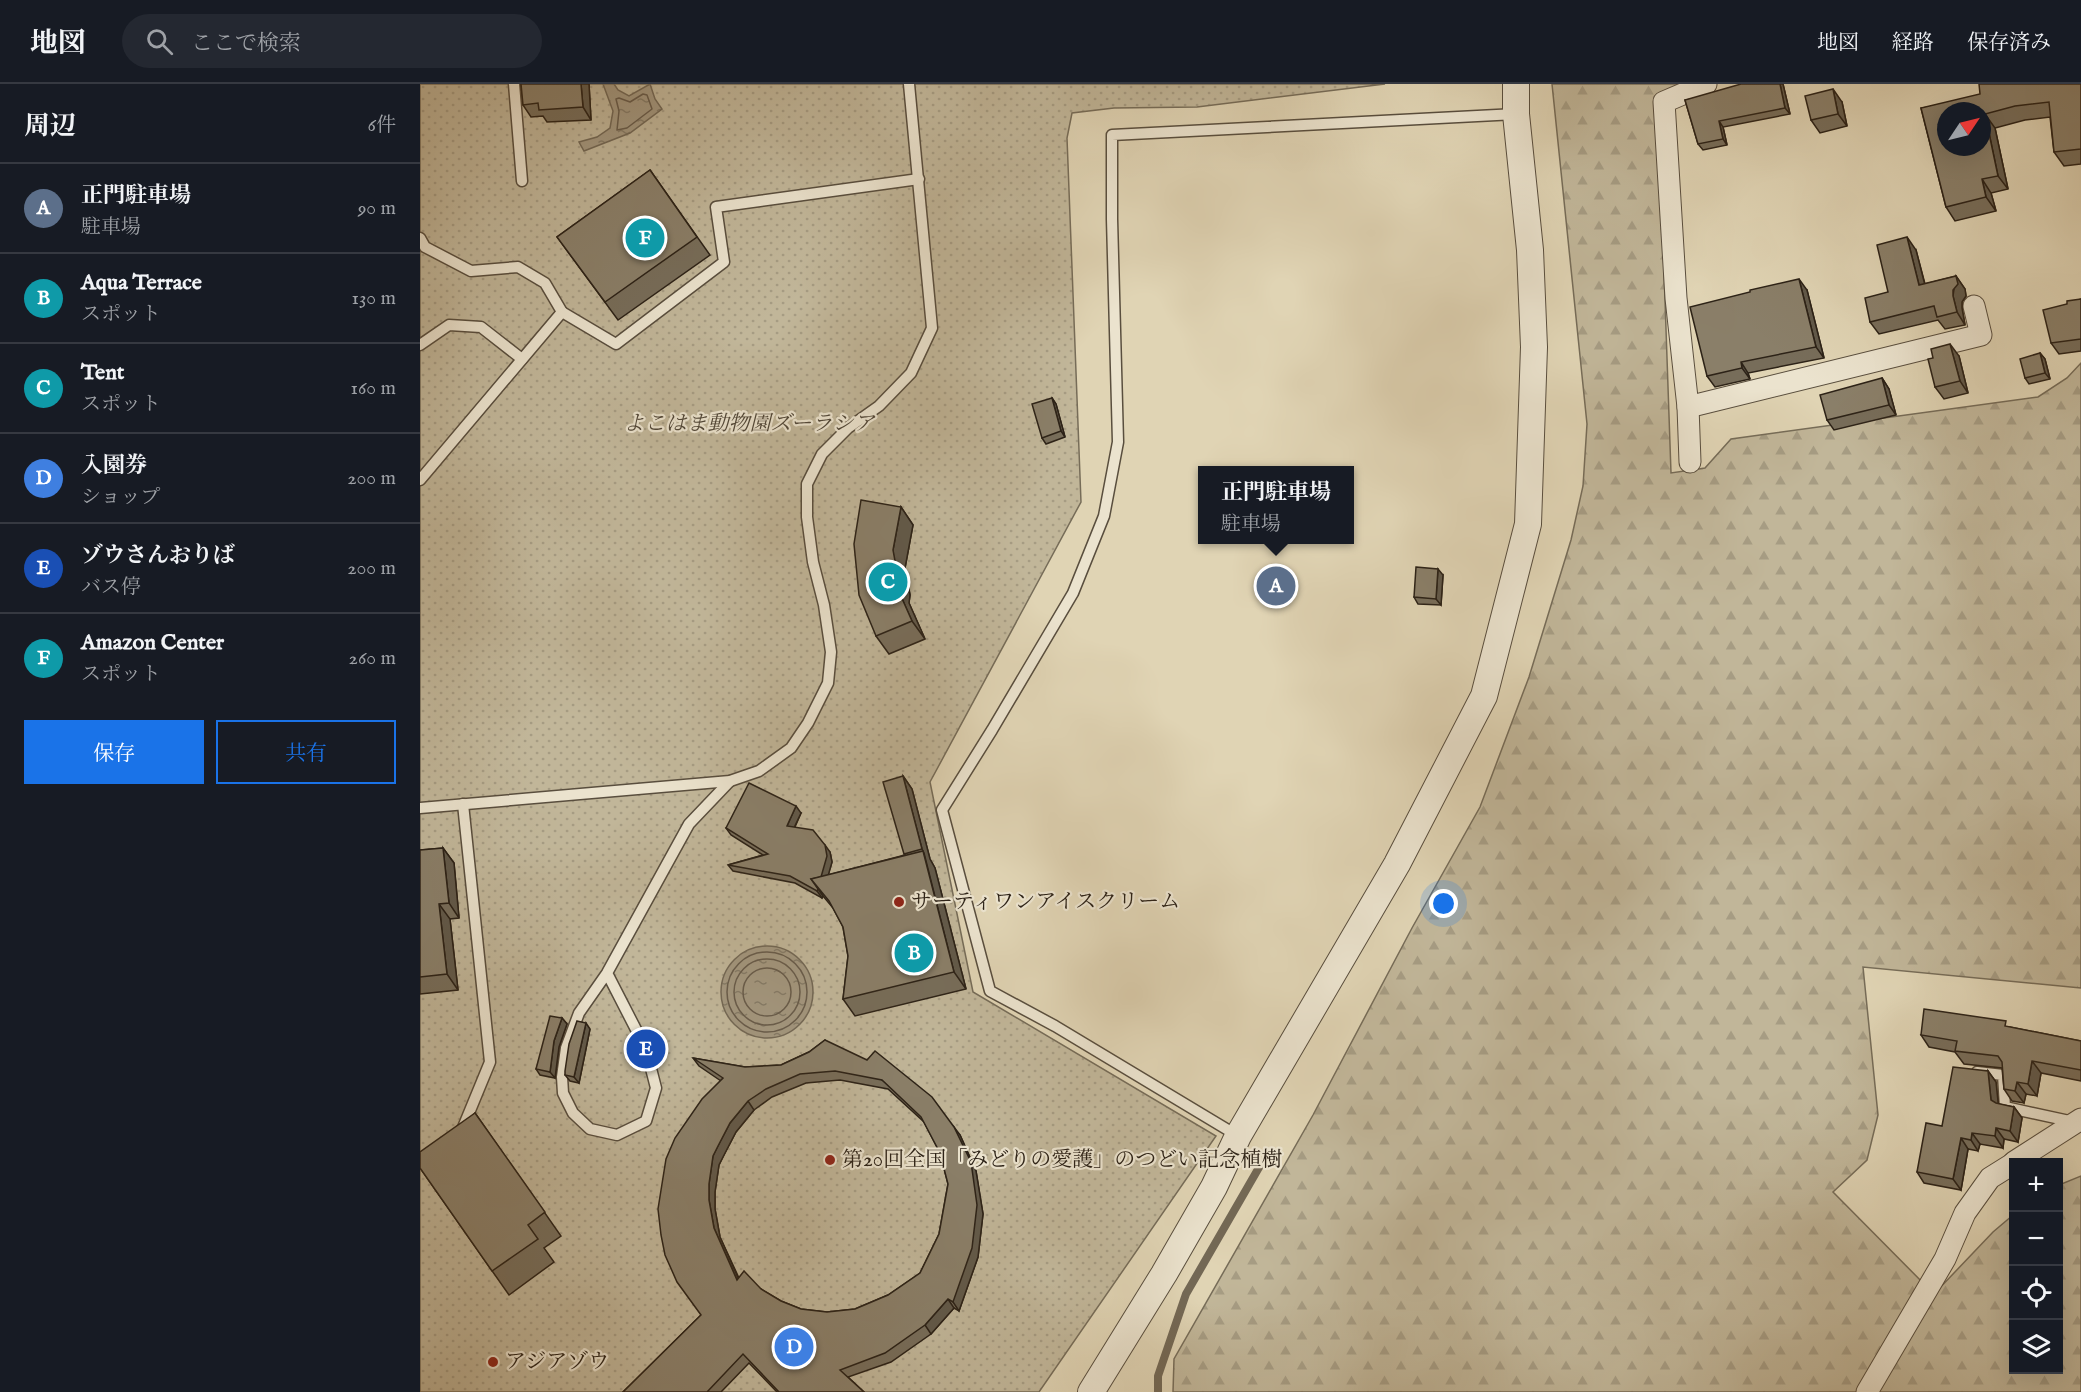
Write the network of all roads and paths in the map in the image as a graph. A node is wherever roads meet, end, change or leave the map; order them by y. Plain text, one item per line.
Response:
1 (514, 84) edge
2 (909, 84) edge
3 (1516, 84) edge
4 (1706, 84) edge
5 (1516, 114) junction
6 (919, 179) junction
7 (522, 181) dead end
8 (420, 238) edge
9 (1974, 306) dead end
10 (562, 312) junction
11 (420, 344) edge
12 (522, 359) junction
13 (1688, 407) junction
14 (1690, 462) dead end
15 (420, 480) edge
16 (730, 781) junction
17 (463, 804) junction
18 (420, 808) edge
19 (607, 973) junction
20 (1964, 1071) edge
21 (2078, 1120) edge
22 (1238, 1136) junction
23 (453, 1138) edge
24 (2021, 1158) edge
25 (2009, 1166) edge
26 (1091, 1392) edge
27 (1867, 1392) edge

1 - 7 lane
2 - 6 lane
3 - 5 street
4 - 13 street
5 - 22 street
5 - 22 lane
6 - 10 lane
6 - 16 lane
8 - 10 lane
9 - 13 street
10 - 12 lane
11 - 12 lane
12 - 15 lane
13 - 14 street
16 - 17 lane
16 - 19 lane
17 - 18 lane
17 - 23 lane
19 - 19 lane
20 - 21 lane
21 - 24 street
22 - 26 street
25 - 27 street

